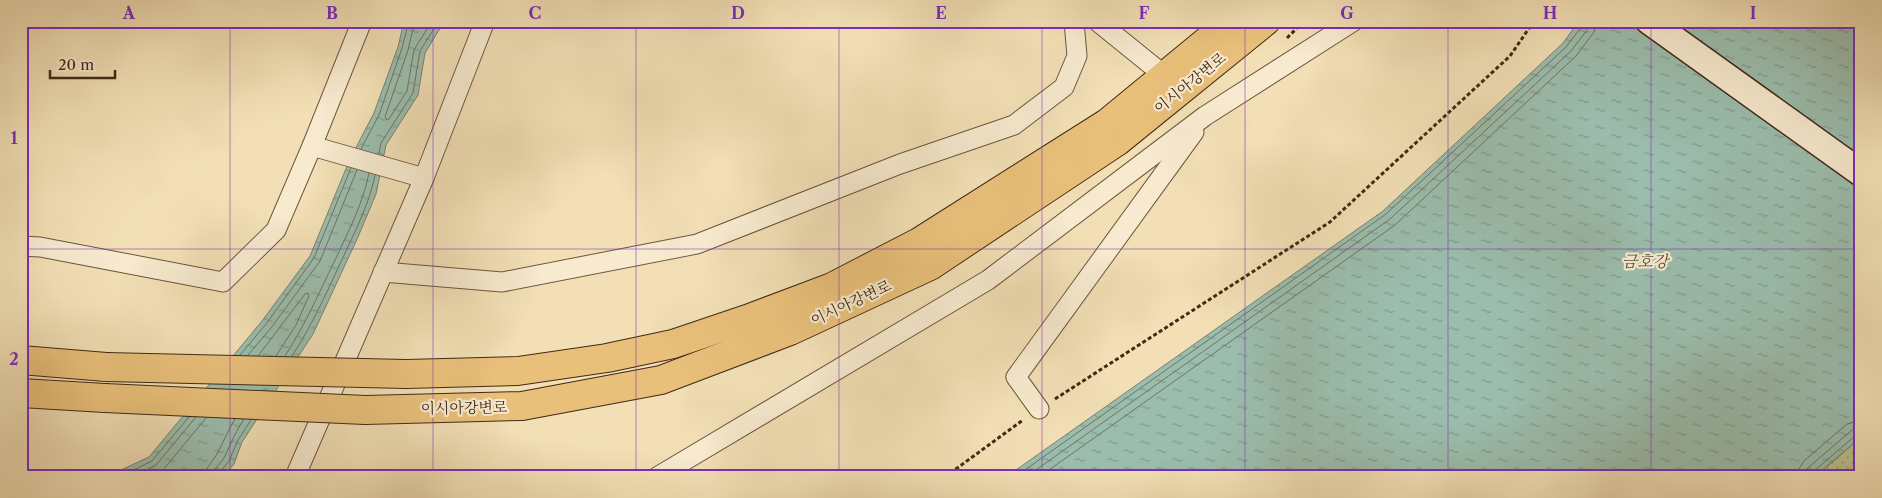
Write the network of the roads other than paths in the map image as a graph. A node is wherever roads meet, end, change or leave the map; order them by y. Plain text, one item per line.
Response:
1 (362, 21) edge
2 (485, 21) edge
3 (1074, 21) edge
4 (1097, 21) edge
5 (1231, 21) edge
6 (1266, 21) edge
7 (1354, 21) edge
8 (1649, 21) edge
9 (1165, 76) junction
10 (1205, 116) junction
11 (313, 146) junction
12 (1861, 173) edge
13 (423, 178) junction
14 (21, 246) edge
15 (383, 272) junction
16 (21, 360) edge
17 (21, 393) edge
18 (1039, 409) road end
19 (295, 477) edge
20 (657, 477) edge

1 - 11 street
2 - 13 street
3 - 15 street
4 - 9 street
5 - 9 highway, 이시아강변로
6 - 17 highway, 이시아강변로, bridge
7 - 10 street
8 - 12 main road
9 - 16 highway, 이시아강변로, bridge
10 - 18 street
10 - 20 street
11 - 13 street
11 - 14 street
13 - 15 street
15 - 19 street

